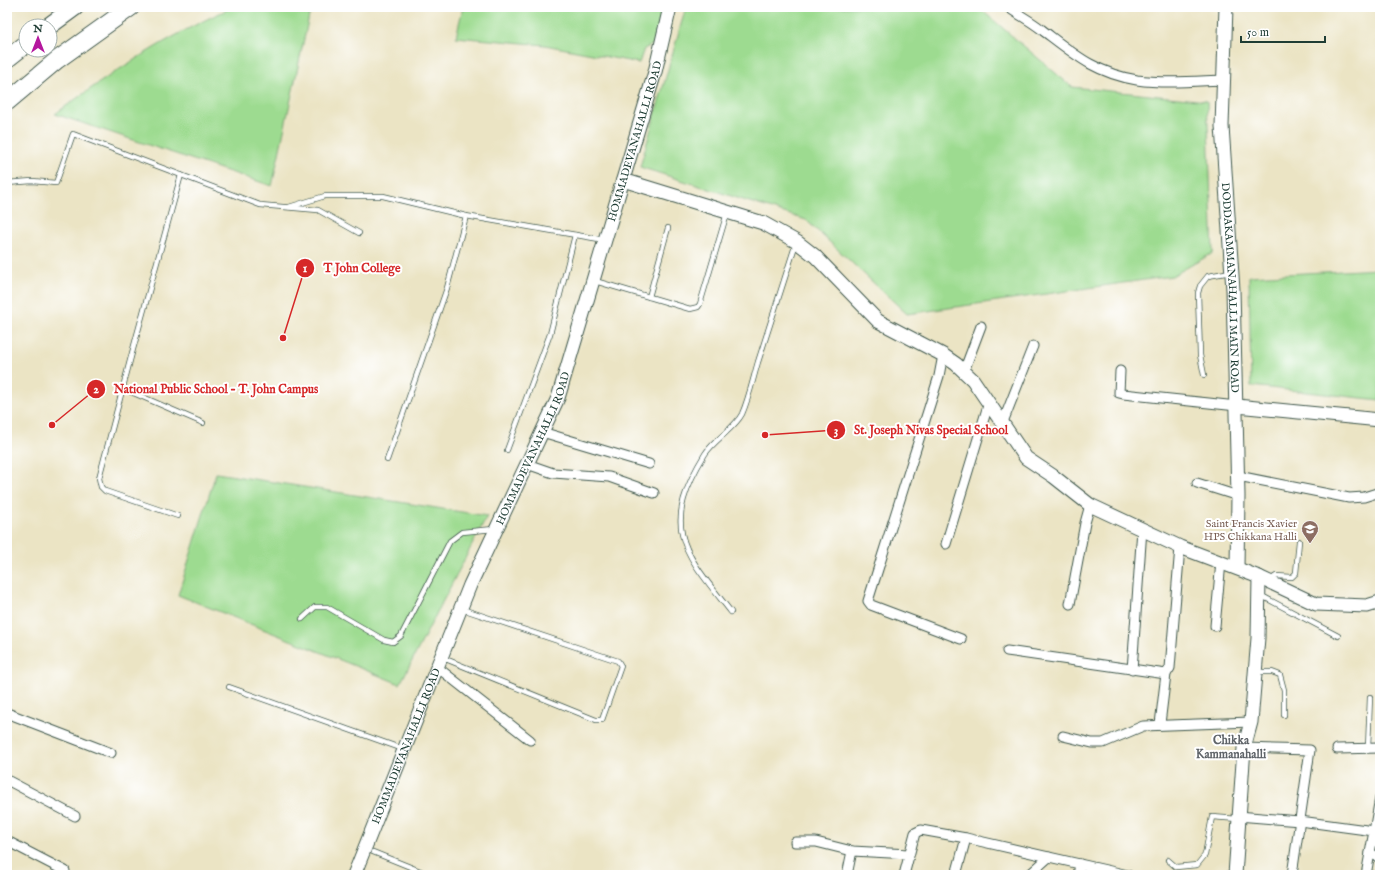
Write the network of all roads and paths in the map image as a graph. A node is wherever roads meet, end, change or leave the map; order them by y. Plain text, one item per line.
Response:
1 (76, 7) edge
2 (131, 7) edge
3 (670, 7) edge
4 (1008, 7) edge
5 (1226, 7) edge
6 (58, 20) edge
7 (18, 50) edge
8 (7, 59) edge
9 (1223, 80) junction
10 (7, 102) edge
11 (182, 175) junction
12 (623, 180) junction
13 (7, 183) edge
14 (289, 207) junction
15 (727, 212) junction
16 (466, 216) junction
17 (668, 228) dead end
18 (359, 233) dead end
19 (574, 235) junction
20 (605, 240) junction
21 (797, 242) junction
22 (1232, 272) junction
23 (593, 281) junction
24 (649, 297) junction
25 (981, 326) dead end
26 (1033, 346) dead end
27 (943, 355) junction
28 (964, 371) junction
29 (1120, 371) dead end
30 (1204, 376) dead end
31 (122, 388) junction
32 (989, 402) junction
33 (1237, 406) junction
34 (1380, 420) edge
35 (1003, 422) junction
36 (203, 423) dead end
37 (542, 432) junction
38 (507, 450) dead end
39 (387, 460) dead end
40 (527, 464) junction
41 (650, 464) dead end
42 (1238, 476) junction
43 (1197, 483) dead end
44 (1380, 492) edge
45 (654, 493) dead end
46 (1238, 496) junction
47 (1090, 505) junction
48 (178, 516) dead end
49 (497, 529) junction
50 (1142, 529) junction
51 (1299, 541) dead end
52 (946, 544) dead end
53 (1180, 547) junction
54 (1221, 562) junction
55 (1237, 568) junction
56 (1264, 579) junction
57 (1259, 595) junction
58 (1380, 602) edge
59 (1070, 604) dead end
60 (461, 609) junction
61 (731, 612) dead end
62 (302, 619) dead end
63 (1214, 626) dead end
64 (1338, 636) dead end
65 (961, 640) dead end
66 (1007, 651) dead end
67 (439, 662) junction
68 (1132, 670) junction
69 (1255, 672) junction
70 (1166, 674) junction
71 (229, 687) dead end
72 (1370, 697) dead end
73 (7, 713) edge
74 (1284, 715) dead end
75 (1251, 722) junction
76 (1160, 724) junction
77 (1063, 736) dead end
78 (530, 740) dead end
79 (1244, 748) junction
80 (1368, 748) junction
81 (1380, 748) edge
82 (1337, 749) dead end
83 (404, 750) junction
84 (111, 753) dead end
85 (7, 780) edge
86 (1380, 798) edge
87 (75, 816) dead end
88 (1238, 818) junction
89 (1300, 821) junction
90 (1374, 831) junction
91 (966, 838) junction
92 (7, 841) edge
93 (795, 842) dead end
94 (852, 851) junction
95 (373, 852) dead end
96 (1370, 853) junction
97 (909, 854) junction
98 (1050, 857) junction
99 (1380, 858) edge
100 (1168, 860) dead end
101 (1080, 864) junction
102 (65, 870) dead end
103 (354, 875) edge
104 (430, 875) edge
105 (847, 875) edge
106 (904, 875) edge
107 (956, 875) edge
108 (1029, 875) edge
109 (1078, 875) edge
110 (1128, 875) edge
111 (1234, 875) edge
112 (1292, 875) edge
113 (1366, 875) edge

1 - 6 highway
2 - 10 highway
3 - 12 street, HOMMADEVANAHALLI ROAD
4 - 9 street
5 - 9 street, DODDAKAMMANAHALLI MAIN ROAD
7 - 8 highway
9 - 22 street, DODDAKAMMANAHALLI MAIN ROAD
11 - 13 lane
11 - 14 lane
11 - 31 lane
12 - 15 street
12 - 20 street, HOMMADEVANAHALLI ROAD
14 - 16 lane
14 - 18 lane
15 - 21 street
15 - 24 lane
16 - 19 lane
16 - 39 lane
17 - 24 lane
19 - 20 lane
19 - 38 lane
20 - 23 street, HOMMADEVANAHALLI ROAD
21 - 27 street
21 - 61 lane
22 - 30 lane
22 - 33 street, DODDAKAMMANAHALLI MAIN ROAD
23 - 24 lane
23 - 37 street, HOMMADEVANAHALLI ROAD
25 - 28 street
26 - 35 street
27 - 28 street
27 - 65 street
28 - 32 street
29 - 33 street
31 - 36 lane
31 - 48 lane
32 - 35 street
32 - 52 street
33 - 34 street
33 - 42 street, DODDAKAMMANAHALLI MAIN ROAD
35 - 47 street
37 - 40 street, HOMMADEVANAHALLI ROAD
37 - 41 street
40 - 45 street
40 - 49 street, HOMMADEVANAHALLI ROAD
42 - 44 street
42 - 46 street, DODDAKAMMANAHALLI MAIN ROAD
43 - 46 street
46 - 55 street, DODDAKAMMANAHALLI MAIN ROAD
47 - 50 street
47 - 59 street
49 - 60 street, HOMMADEVANAHALLI ROAD
49 - 62 lane
50 - 53 street
50 - 68 street
51 - 56 lane
53 - 54 street
53 - 70 street
54 - 55 street
54 - 63 street
55 - 56 street
56 - 57 street
56 - 58 street
57 - 64 lane
57 - 69 street
60 - 67 street, HOMMADEVANAHALLI ROAD
60 - 67 lane
66 - 68 street
67 - 78 street
67 - 83 street, HOMMADEVANAHALLI ROAD
68 - 70 street
69 - 74 lane
69 - 75 street
70 - 76 street
71 - 83 lane
72 - 80 lane
73 - 84 street
75 - 76 street
75 - 79 street
76 - 77 street
79 - 88 street
79 - 89 street
80 - 81 street
80 - 82 street
83 - 103 street, HOMMADEVANAHALLI ROAD
85 - 87 street
86 - 90 street
88 - 89 street
88 - 100 lane
88 - 111 street
89 - 90 street
89 - 112 street
90 - 96 street
91 - 97 street
91 - 98 street
91 - 107 street
92 - 102 street
93 - 94 street
94 - 97 street
94 - 105 street
95 - 104 lane
96 - 99 street
96 - 113 street
97 - 106 street
98 - 101 street
98 - 108 street
101 - 109 street
101 - 110 street

